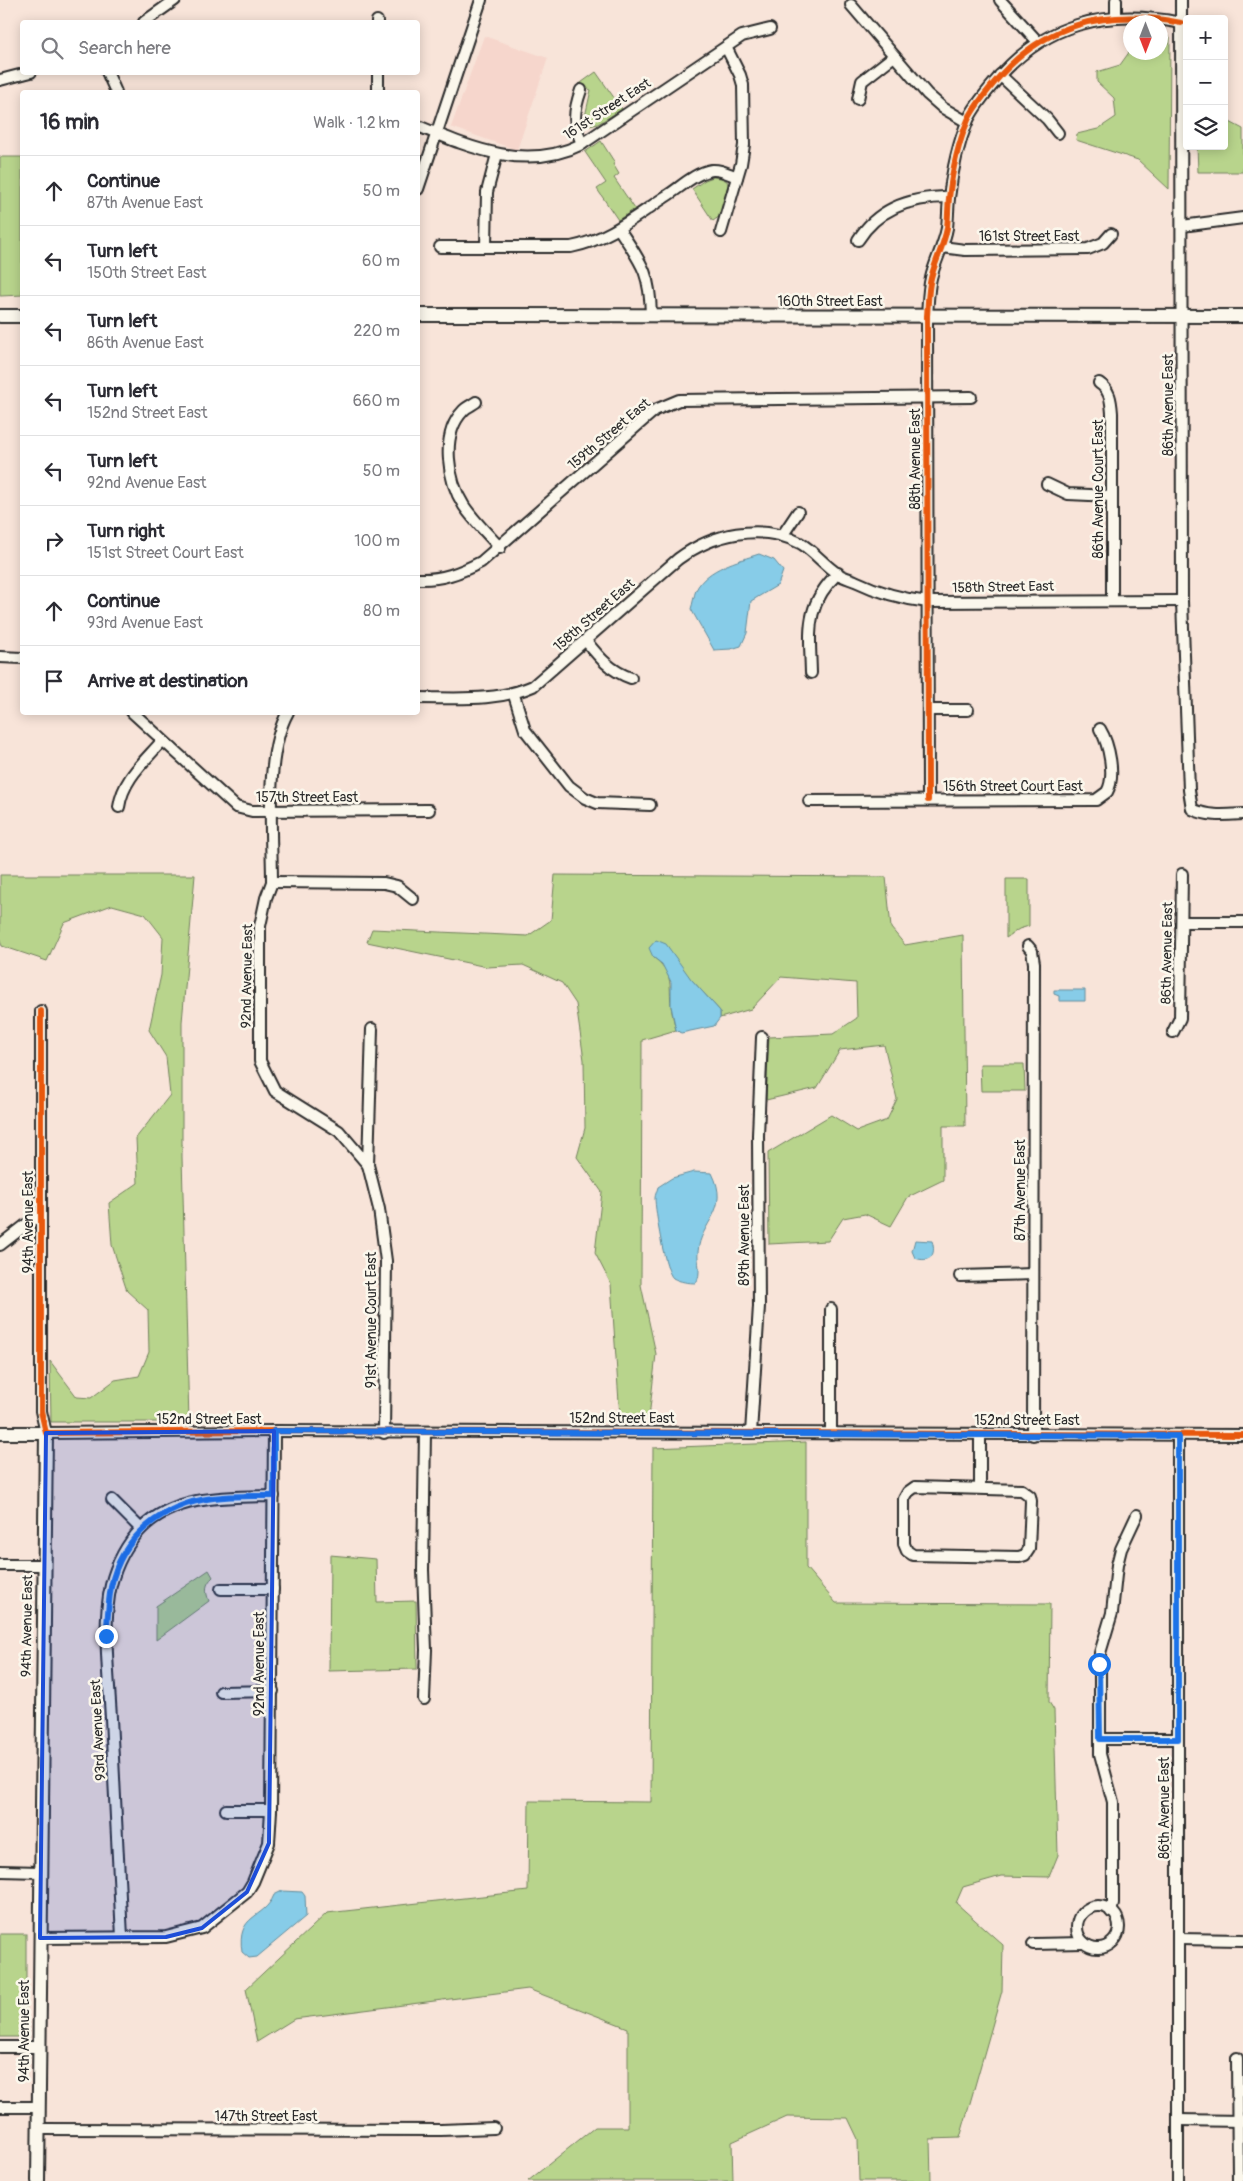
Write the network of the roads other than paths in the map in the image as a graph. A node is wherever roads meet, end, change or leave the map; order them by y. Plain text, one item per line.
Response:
1 (481, 0) edge
2 (1000, 0) edge
3 (1116, 0) edge
4 (1181, 0) edge
5 (172, 1) edge
6 (851, 5) dead end
7 (1116, 18) junction
8 (147, 20) edge
9 (1181, 23) junction
10 (770, 28) dead end
11 (1038, 42) junction
12 (726, 47) junction
13 (894, 56) junction
14 (20, 75) edge
15 (108, 75) edge
16 (378, 75) edge
17 (1000, 75) junction
18 (0, 80) edge
19 (115, 90) edge
20 (378, 90) edge
21 (581, 90) dead end
22 (858, 100) dead end
23 (967, 122) junction
24 (420, 127) edge
25 (1058, 133) dead end
26 (436, 134) junction
27 (582, 144) junction
28 (497, 154) junction
29 (737, 177) junction
30 (420, 184) edge
31 (949, 197) junction
32 (1243, 218) edge
33 (1182, 226) junction
34 (619, 229) junction
35 (721, 232) dead end
36 (1111, 234) dead end
37 (858, 240) dead end
38 (486, 247) junction
39 (440, 248) dead end
40 (942, 248) junction
41 (420, 315) edge
42 (651, 315) junction
43 (1182, 315) junction
44 (0, 316) edge
45 (20, 316) edge
46 (927, 316) junction
47 (1243, 316) edge
48 (1099, 382) dead end
49 (928, 397) junction
50 (971, 397) dead end
51 (476, 402) dead end
52 (1048, 484) dead end
53 (1111, 496) junction
54 (798, 512) dead end
55 (782, 536) junction
56 (500, 548) junction
57 (838, 574) junction
58 (420, 580) edge
59 (1112, 600) junction
60 (1182, 601) junction
61 (928, 602) junction
62 (586, 641) junction
63 (0, 658) edge
64 (20, 658) edge
65 (811, 673) dead end
66 (631, 678) dead end
67 (514, 695) junction
68 (420, 698) edge
69 (928, 710) junction
70 (968, 710) dead end
71 (135, 715) edge
72 (286, 715) edge
73 (1100, 728) dead end
74 (162, 741) junction
75 (928, 800) junction
76 (809, 801) dead end
77 (650, 805) dead end
78 (120, 807) dead end
79 (429, 810) dead end
80 (272, 811) junction
81 (1243, 814) edge
82 (1182, 874) dead end
83 (272, 882) junction
84 (412, 899) dead end
85 (1182, 922) junction
86 (1243, 922) edge
87 (1028, 946) dead end
88 (41, 1011) dead end
89 (372, 1029) dead end
90 (1173, 1032) dead end
91 (762, 1037) dead end
92 (368, 1165) junction
93 (40, 1214) junction
94 (0, 1245) edge
95 (1033, 1274) junction
96 (960, 1276) dead end
97 (831, 1309) dead end
98 (274, 1431) junction
99 (425, 1432) junction
100 (0, 1433) edge
101 (46, 1433) junction
102 (384, 1433) junction
103 (751, 1433) junction
104 (831, 1434) junction
105 (980, 1434) junction
106 (1033, 1435) junction
107 (1243, 1435) edge
108 (1178, 1436) junction
109 (980, 1487) junction
110 (274, 1496) junction
111 (112, 1500) dead end
112 (1137, 1514) dead end
113 (141, 1529) junction
114 (0, 1565) edge
115 (43, 1565) junction
116 (220, 1589) dead end
117 (273, 1589) junction
118 (272, 1691) junction
119 (221, 1692) dead end
120 (424, 1699) dead end
121 (1100, 1739) junction
122 (1178, 1739) junction
123 (226, 1810) dead end
124 (271, 1810) junction
125 (0, 1871) edge
126 (40, 1872) junction
127 (1111, 1912) junction
128 (40, 1938) junction
129 (122, 1938) junction
130 (1178, 1939) junction
131 (1243, 1940) edge
132 (1084, 1943) junction
133 (1033, 1944) dead end
134 (40, 2047) junction
135 (0, 2048) edge
136 (1237, 2058) dead end
137 (0, 2107) edge
138 (38, 2108) junction
139 (1178, 2120) junction
140 (1240, 2121) edge
141 (494, 2128) dead end
142 (38, 2129) junction
143 (38, 2181) edge
144 (1178, 2181) edge
145 (1238, 2181) edge

1 - 26 street
2 - 11 street
3 - 7 street
4 - 9 street, 86th Avenue East
5 - 8 street
6 - 13 street
7 - 9 street, 88th Avenue East
7 - 11 street, 88th Avenue East
9 - 33 street, 86th Avenue East
10 - 12 street, 161st Street East
11 - 17 street, 88th Avenue East
12 - 27 street, 161st Street East
12 - 29 street
13 - 22 street
13 - 23 street
14 - 18 street
15 - 19 street
16 - 20 street
17 - 23 street, 88th Avenue East
17 - 25 street
21 - 27 street
23 - 31 street, 88th Avenue East
24 - 26 street, 161st Street East
26 - 28 street, 161st Street East
26 - 30 street
27 - 28 street, 161st Street East
28 - 38 street
29 - 34 street
29 - 35 street
31 - 37 street
31 - 40 street, 88th Avenue East
32 - 33 street
33 - 43 street, 86th Avenue East
34 - 38 street
34 - 42 street
36 - 40 street, 161st Street East
38 - 39 street
40 - 46 street, 88th Avenue East
41 - 42 main road, 160th Street East
42 - 46 main road, 160th Street East
43 - 46 main road, 160th Street East
43 - 47 main road, 160th Street East
43 - 60 street, 86th Avenue East
44 - 45 main road
46 - 49 street, 88th Avenue East
48 - 53 street, 86th Avenue Court East
49 - 50 street, 159th Street East
49 - 56 street, 159th Street East
49 - 61 street, 88th Avenue East
51 - 56 street
52 - 53 street
53 - 59 street, 86th Avenue Court East
54 - 55 street
55 - 57 street, 158th Street East
55 - 62 street, 158th Street East
56 - 58 street, 159th Street East
57 - 61 street, 158th Street East
57 - 65 street
59 - 60 street, 158th Street East
59 - 61 street, 158th Street East
60 - 81 street, 86th Avenue East
61 - 69 street, 88th Avenue East
62 - 66 street
62 - 67 street, 158th Street East
63 - 64 street
67 - 68 street, 158th Street East
67 - 77 street
69 - 70 street
69 - 75 street, 88th Avenue East
71 - 74 street, 157th Street East
72 - 80 street, 92nd Avenue East
73 - 75 street, 156th Street Court East
74 - 78 street
74 - 80 street, 157th Street East
75 - 76 street, 156th Street Court East
79 - 80 street, 157th Street East
80 - 83 street, 92nd Avenue East
82 - 85 street, 86th Avenue East
83 - 84 street
83 - 92 street, 92nd Avenue East
85 - 86 street
85 - 90 street, 86th Avenue East
87 - 95 street, 87th Avenue East
88 - 93 street, 94th Avenue East
89 - 92 street, 91st Avenue Court East
91 - 103 street, 89th Avenue East
92 - 102 street, 91st Avenue Court East
93 - 94 street
93 - 101 street, 94th Avenue East
95 - 96 street
95 - 106 street, 87th Avenue East
97 - 104 street
98 - 101 street, 152nd Street East
98 - 102 street, 152nd Street East
98 - 110 street, 92nd Avenue East
99 - 102 street, 152nd Street East
99 - 103 street, 152nd Street East
99 - 120 street
100 - 101 main road, 152nd Street East
101 - 115 main road, 94th Avenue East
103 - 104 street, 152nd Street East
104 - 105 street, 152nd Street East
105 - 106 street, 152nd Street East
105 - 109 street
106 - 108 street, 152nd Street East
107 - 108 street, 152nd Street East
108 - 122 street, 86th Avenue East
109 - 109 street
110 - 113 street
110 - 117 street, 92nd Avenue East
111 - 113 street
112 - 121 street
113 - 129 street, 93rd Avenue East
114 - 115 street
115 - 126 main road, 94th Avenue East
116 - 117 street
117 - 118 street, 92nd Avenue East
118 - 119 street
118 - 124 street, 92nd Avenue East
121 - 122 street
121 - 127 street
122 - 130 street, 86th Avenue East
123 - 124 street
124 - 129 street, 92nd Avenue East
125 - 126 street
126 - 128 main road, 94th Avenue East
127 - 132 street
127 - 132 street
128 - 129 street
128 - 134 main road, 94th Avenue East
130 - 131 street
130 - 139 street, 86th Avenue East
132 - 133 street
134 - 135 street
134 - 138 main road, 94th Avenue East
136 - 140 street
137 - 138 street
138 - 142 main road, 94th Avenue East
139 - 140 street
139 - 144 street, 86th Avenue East
140 - 145 street
141 - 142 street, 147th Street East
142 - 143 main road, 94th Avenue East

